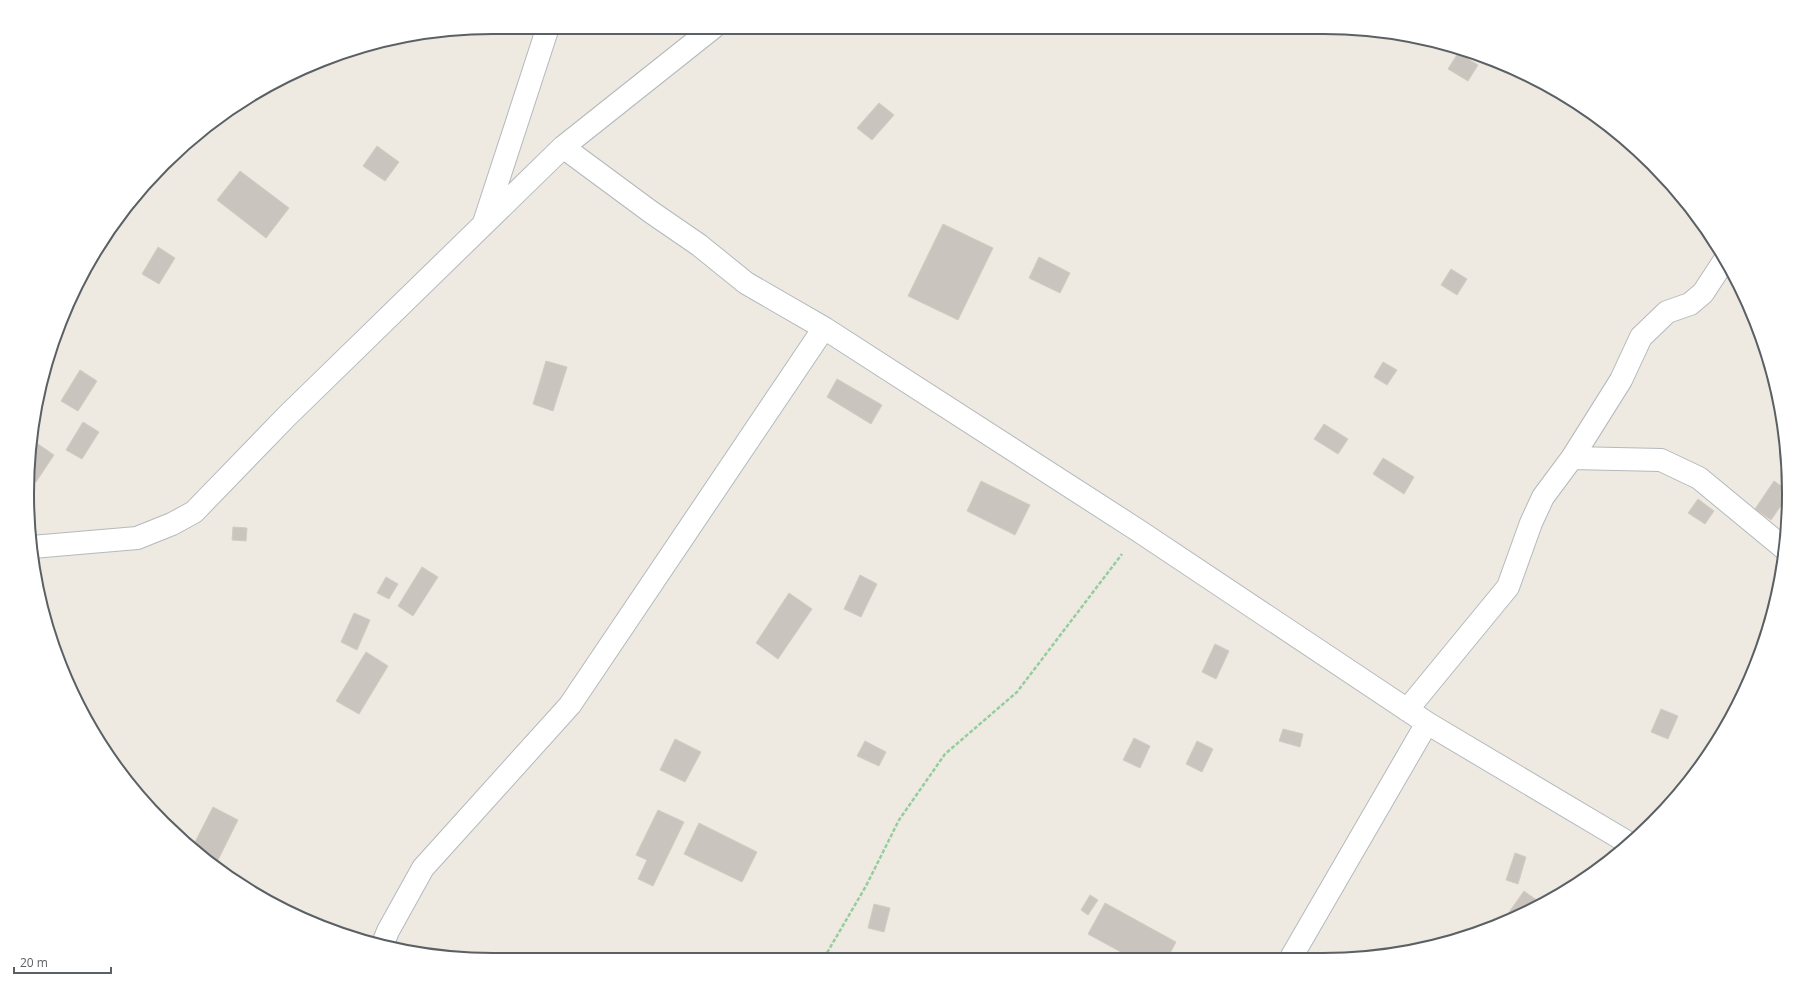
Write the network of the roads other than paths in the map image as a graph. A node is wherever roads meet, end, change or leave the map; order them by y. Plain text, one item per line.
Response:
1 (546, 34) edge
2 (705, 34) edge
3 (563, 147) junction
4 (483, 226) junction
5 (1721, 266) edge
6 (824, 328) junction
7 (1572, 458) junction
8 (1779, 544) edge
9 (37, 547) edge
10 (1407, 710) junction
11 (1427, 723) junction
12 (1624, 840) edge
13 (385, 939) edge
14 (1294, 953) edge

1 - 4 street
2 - 3 street
3 - 4 street
3 - 6 street
4 - 9 street
5 - 7 street
6 - 10 street
6 - 13 street
7 - 8 street
7 - 10 street
10 - 11 street
11 - 12 street
11 - 14 street

